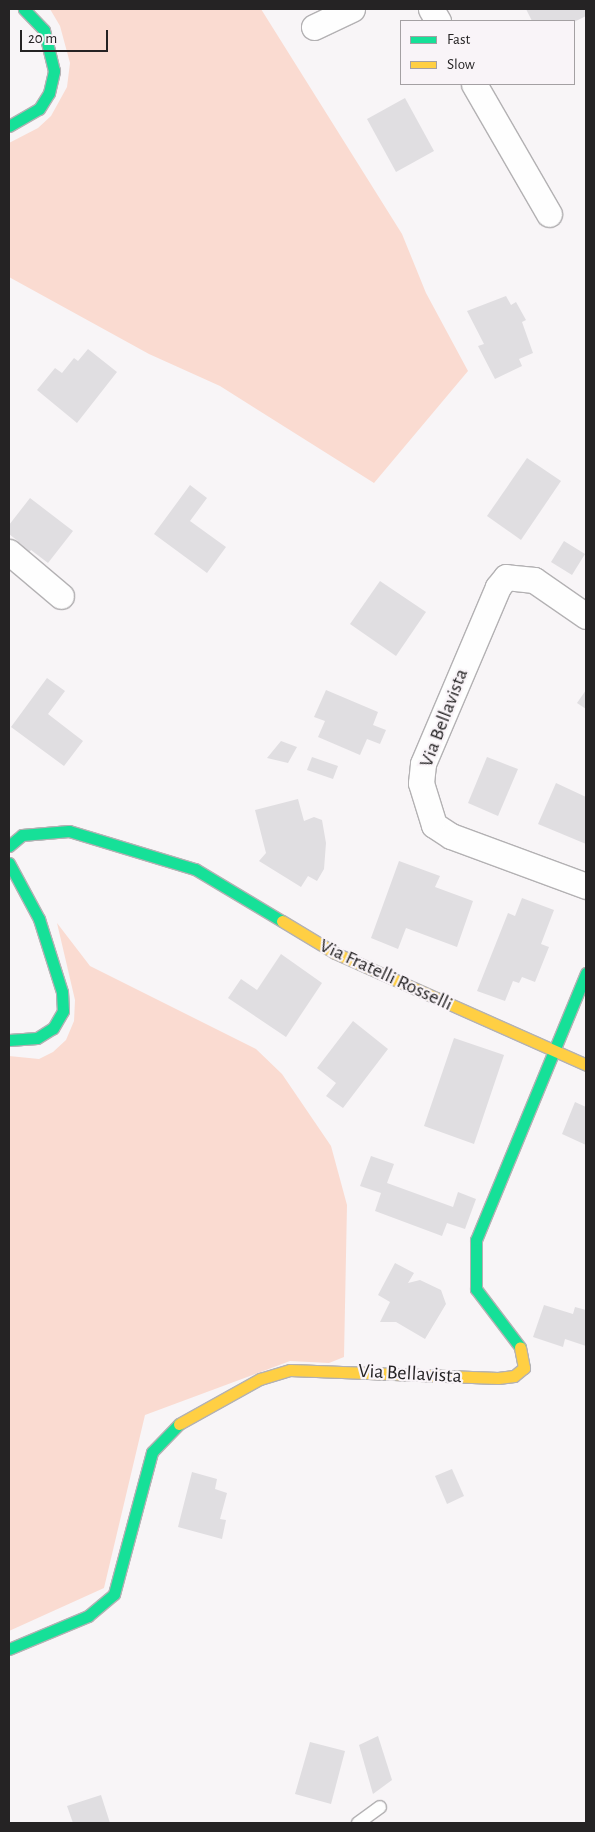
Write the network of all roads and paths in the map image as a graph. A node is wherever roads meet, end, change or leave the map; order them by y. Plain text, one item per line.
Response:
1 (24, 9) edge
2 (352, 9) edge
3 (431, 9) edge
4 (437, 20) edge
5 (314, 27) dead end
6 (475, 85) edge
7 (9, 126) edge
8 (549, 214) dead end
9 (9, 552) edge
10 (61, 596) dead end
11 (586, 616) edge
12 (9, 846) edge
13 (9, 863) edge
14 (586, 886) edge
15 (586, 973) edge
16 (9, 1040) edge
17 (555, 1051) junction
18 (586, 1065) edge
19 (9, 1648) edge
20 (380, 1806) dead end
21 (358, 1823) edge

1 - 7 street
2 - 5 street
3 - 4 street
6 - 8 street
9 - 10 street
11 - 14 street, Via Bellavista
12 - 17 street, Via Fratelli Rosselli
13 - 16 street
15 - 17 street, Via Bellavista
17 - 18 street, Via Fratelli Rosselli
17 - 19 street, Via Bellavista
20 - 21 lane

